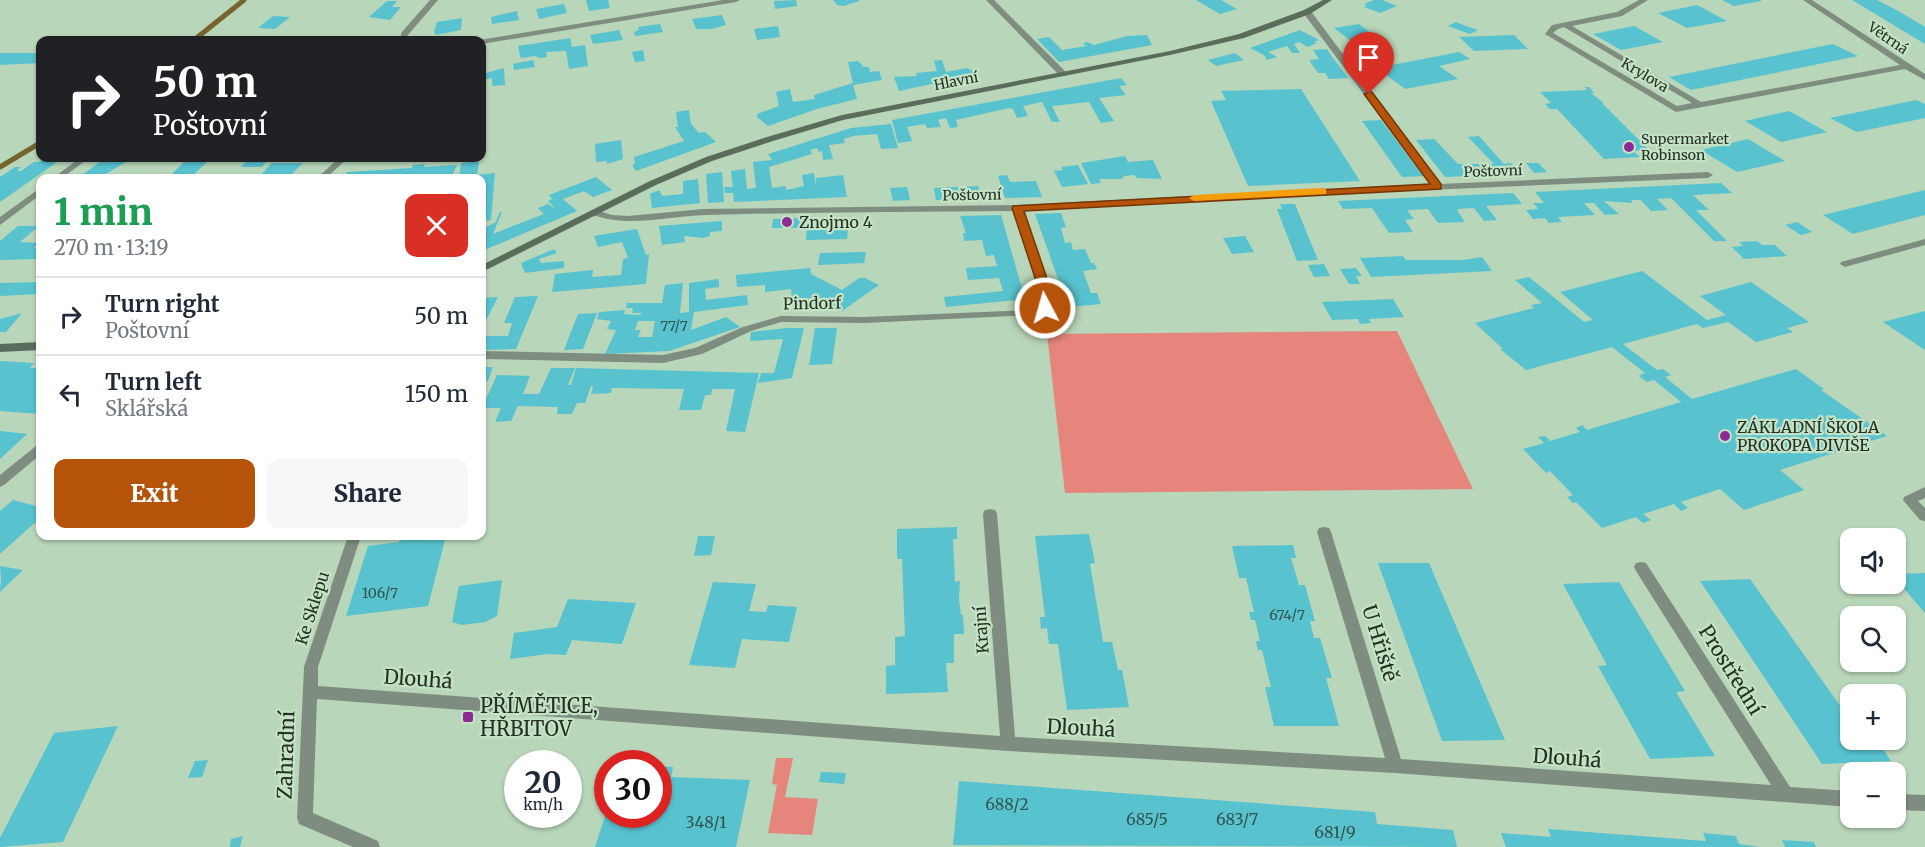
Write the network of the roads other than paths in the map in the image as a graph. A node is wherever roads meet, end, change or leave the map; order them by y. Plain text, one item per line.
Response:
1 (434, 0) edge
2 (736, 0) edge
3 (990, 0) edge
4 (1328, 0) edge
5 (1644, 0) edge
6 (1807, 0) edge
7 (1307, 12) junction
8 (1565, 25) junction
9 (404, 36) edge
10 (486, 41) edge
11 (1906, 66) junction
12 (1063, 74) junction
13 (1925, 78) edge
14 (1699, 104) junction
15 (79, 162) edge
16 (339, 162) edge
17 (63, 174) edge
18 (326, 174) edge
19 (1708, 175) dead end
20 (1438, 187) junction
21 (36, 194) edge
22 (1017, 208) junction
23 (596, 213) junction
24 (0, 222) edge
25 (1925, 242) edge
26 (1845, 264) dead end
27 (486, 267) edge
28 (36, 346) edge
29 (0, 348) edge
30 (486, 355) edge
31 (36, 452) edge
32 (0, 482) edge
33 (1925, 492) edge
34 (990, 514) dead end
35 (1925, 516) edge
36 (1324, 532) dead end
37 (353, 540) edge
38 (1641, 567) dead end
39 (310, 692) junction
40 (1008, 744) junction
41 (1395, 766) junction
42 (1786, 795) junction
43 (1840, 798) edge
44 (1906, 802) edge
45 (1925, 803) edge
46 (372, 847) edge

1 - 9 street
2 - 10 street
3 - 12 street
4 - 7 main road, Hlavní
5 - 8 street
6 - 11 street, Větrná
7 - 12 main road, Hlavní
7 - 20 street
8 - 14 street
8 - 14 street, Krylova
11 - 13 street, Větrná
11 - 14 street, Krylova
12 - 23 main road, Hlavní
15 - 17 street
16 - 18 street
19 - 20 street, Poštovní
20 - 22 street, Poštovní
21 - 24 street
22 - 23 street, Poštovní
22 - 30 street, Pindorf
23 - 27 main road, Hlavní
25 - 26 street
28 - 29 main road
31 - 32 street
33 - 35 street
34 - 40 street, Krajní
36 - 41 street, U Hřiště
37 - 39 street, Ke Sklepu
38 - 42 street, Prostřední
39 - 40 street, Dlouhá
39 - 46 street, Zahradní
40 - 41 street, Dlouhá
41 - 42 street, Dlouhá
42 - 43 street, Dlouhá
44 - 45 street

